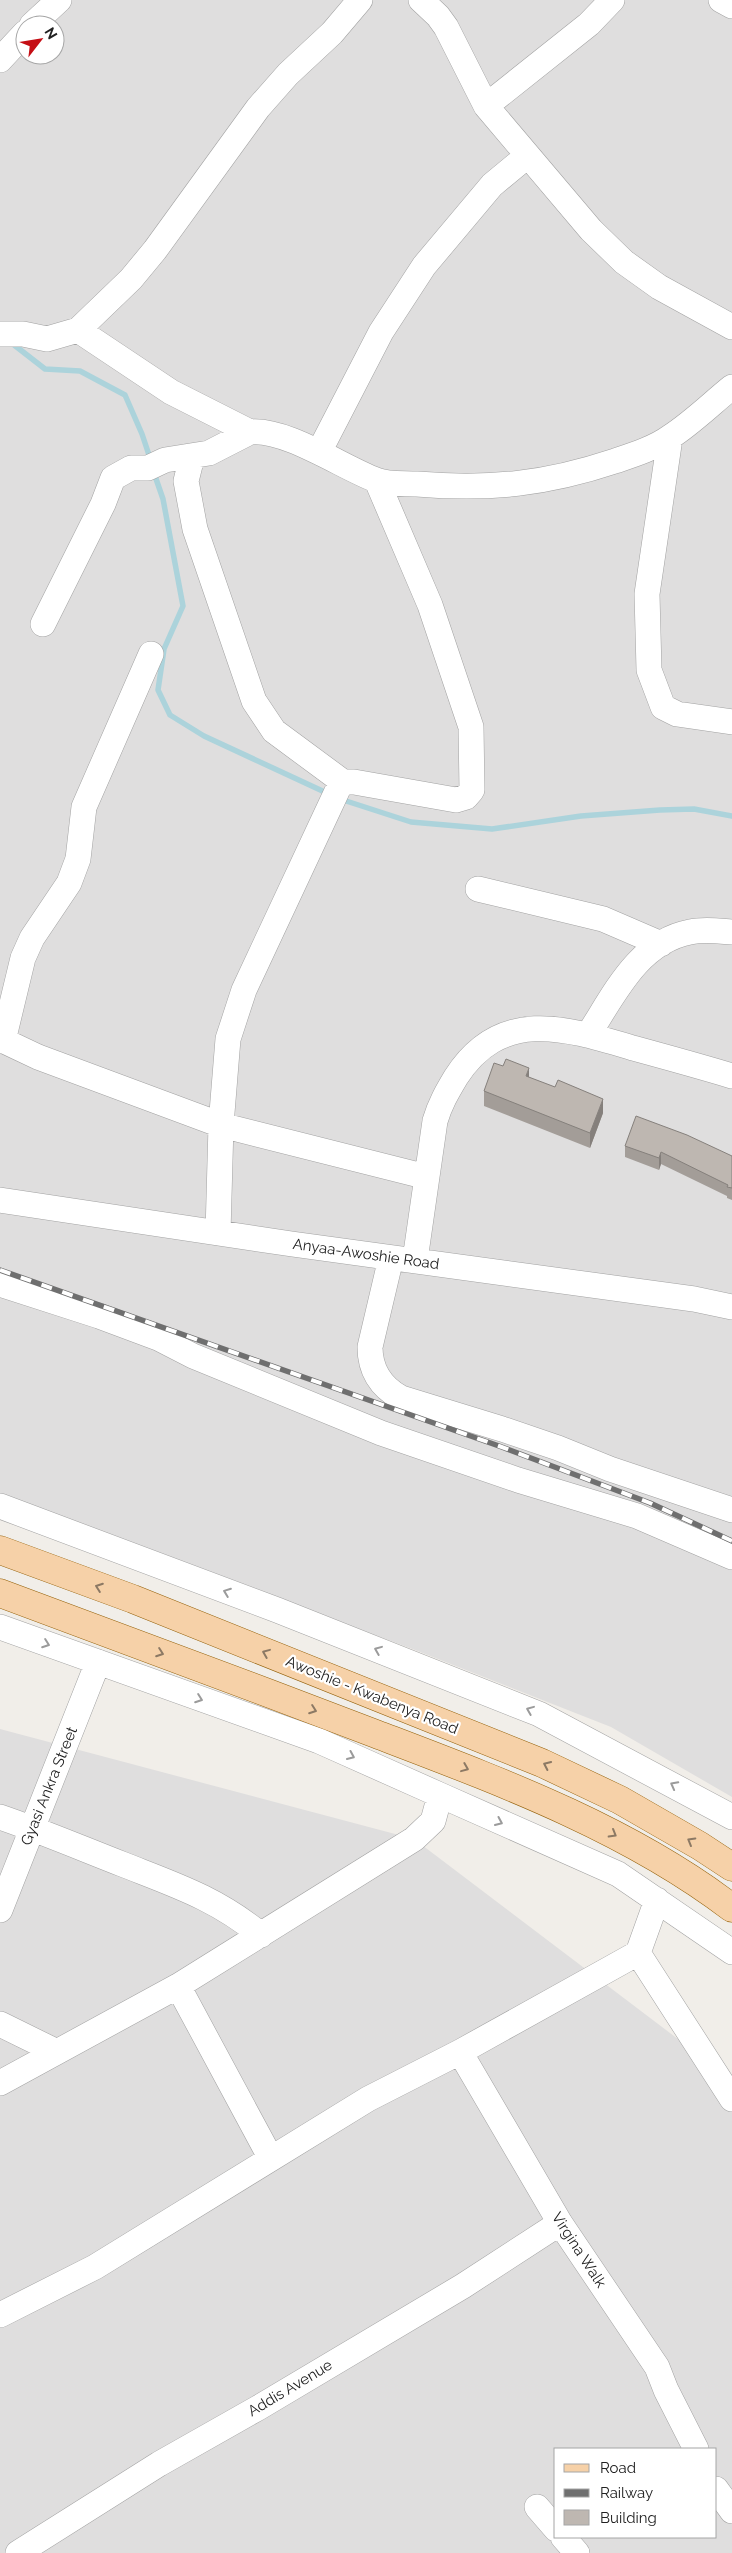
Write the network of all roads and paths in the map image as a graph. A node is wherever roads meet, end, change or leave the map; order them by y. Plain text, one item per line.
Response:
1 (59, 0) edge
2 (360, 0) edge
3 (421, 0) edge
4 (612, 0) edge
5 (721, 0) edge
6 (732, 6) edge
7 (43, 15) edge
8 (15, 44) edge
9 (0, 60) edge
10 (486, 106) junction
11 (527, 156) junction
12 (732, 327) edge
13 (78, 330) junction
14 (5, 334) edge
15 (732, 387) edge
16 (250, 432) junction
17 (670, 438) junction
18 (319, 452) junction
19 (192, 457) junction
20 (378, 481) junction
21 (43, 624) dead end
22 (151, 654) dead end
23 (732, 722) edge
24 (337, 792) junction
25 (478, 888) dead end
26 (732, 932) edge
27 (661, 944) junction
28 (588, 1035) junction
29 (2, 1040) edge
30 (732, 1076) edge
31 (221, 1125) junction
32 (427, 1177) junction
33 (0, 1200) edge
34 (218, 1234) junction
35 (402, 1259) junction
36 (0, 1284) edge
37 (732, 1307) edge
38 (0, 1506) edge
39 (732, 1510) edge
40 (0, 1550) edge
41 (732, 1557) edge
42 (0, 1594) edge
43 (132, 1599) junction
44 (0, 1627) edge
45 (113, 1636) junction
46 (98, 1662) junction
47 (440, 1795) junction
48 (732, 1816) edge
49 (0, 1817) edge
50 (33, 1828) junction
51 (732, 1867) edge
52 (656, 1900) junction
53 (732, 1908) edge
54 (0, 1910) edge
55 (261, 1935) junction
56 (732, 1952) edge
57 (638, 1953) junction
58 (178, 1986) junction
59 (0, 2024) edge
60 (57, 2052) junction
61 (460, 2052) junction
62 (0, 2083) edge
63 (732, 2099) edge
64 (270, 2157) junction
65 (560, 2223) junction
66 (0, 2315) edge
67 (695, 2448) edge
68 (717, 2490) edge
69 (537, 2507) dead end
70 (732, 2511) edge
71 (554, 2527) edge
72 (564, 2538) edge
73 (18, 2553) edge
74 (577, 2553) edge

1 - 7 street
2 - 13 street
3 - 10 street
4 - 10 street
5 - 6 street
8 - 9 street
10 - 11 street
11 - 12 street
11 - 18 street
13 - 14 street
13 - 16 street
15 - 17 street
16 - 18 street
16 - 19 street
17 - 20 street
17 - 23 street
18 - 20 street
19 - 21 street
19 - 24 street
20 - 24 street
22 - 29 street
24 - 31 street
25 - 27 street
26 - 27 street
27 - 28 street
28 - 30 street
28 - 32 street
29 - 31 street
31 - 32 street
31 - 34 street
32 - 35 street
33 - 34 street, Anyaa-Awoshie Road
34 - 35 street, Anyaa-Awoshie Road
35 - 37 street, Anyaa-Awoshie Road
35 - 39 street
36 - 41 street
48 -> 38 street
43 -> 40 main road, Awoshie - Kwabenya Road
42 - 45 main road
43 - 45 main road
51 -> 43 main road, Awoshie - Kwabenya Road
44 -> 46 street
45 -> 53 main road
46 -> 47 street
46 - 50 street, Gyasi Ankra Street
47 -> 52 street
47 - 55 street
49 - 50 street
50 - 54 street, Gyasi Ankra Street
50 - 55 street
52 - 56 street
52 - 57 street
55 - 58 street
57 - 61 street
57 - 63 street
58 - 60 street
58 - 64 street
59 - 60 street
60 - 62 street
61 - 64 street
61 - 65 street, Virgina Walk
64 - 66 street
65 - 67 street, Virgina Walk
65 - 73 street, Addis Avenue
68 - 70 street
69 - 71 street
72 - 74 street

